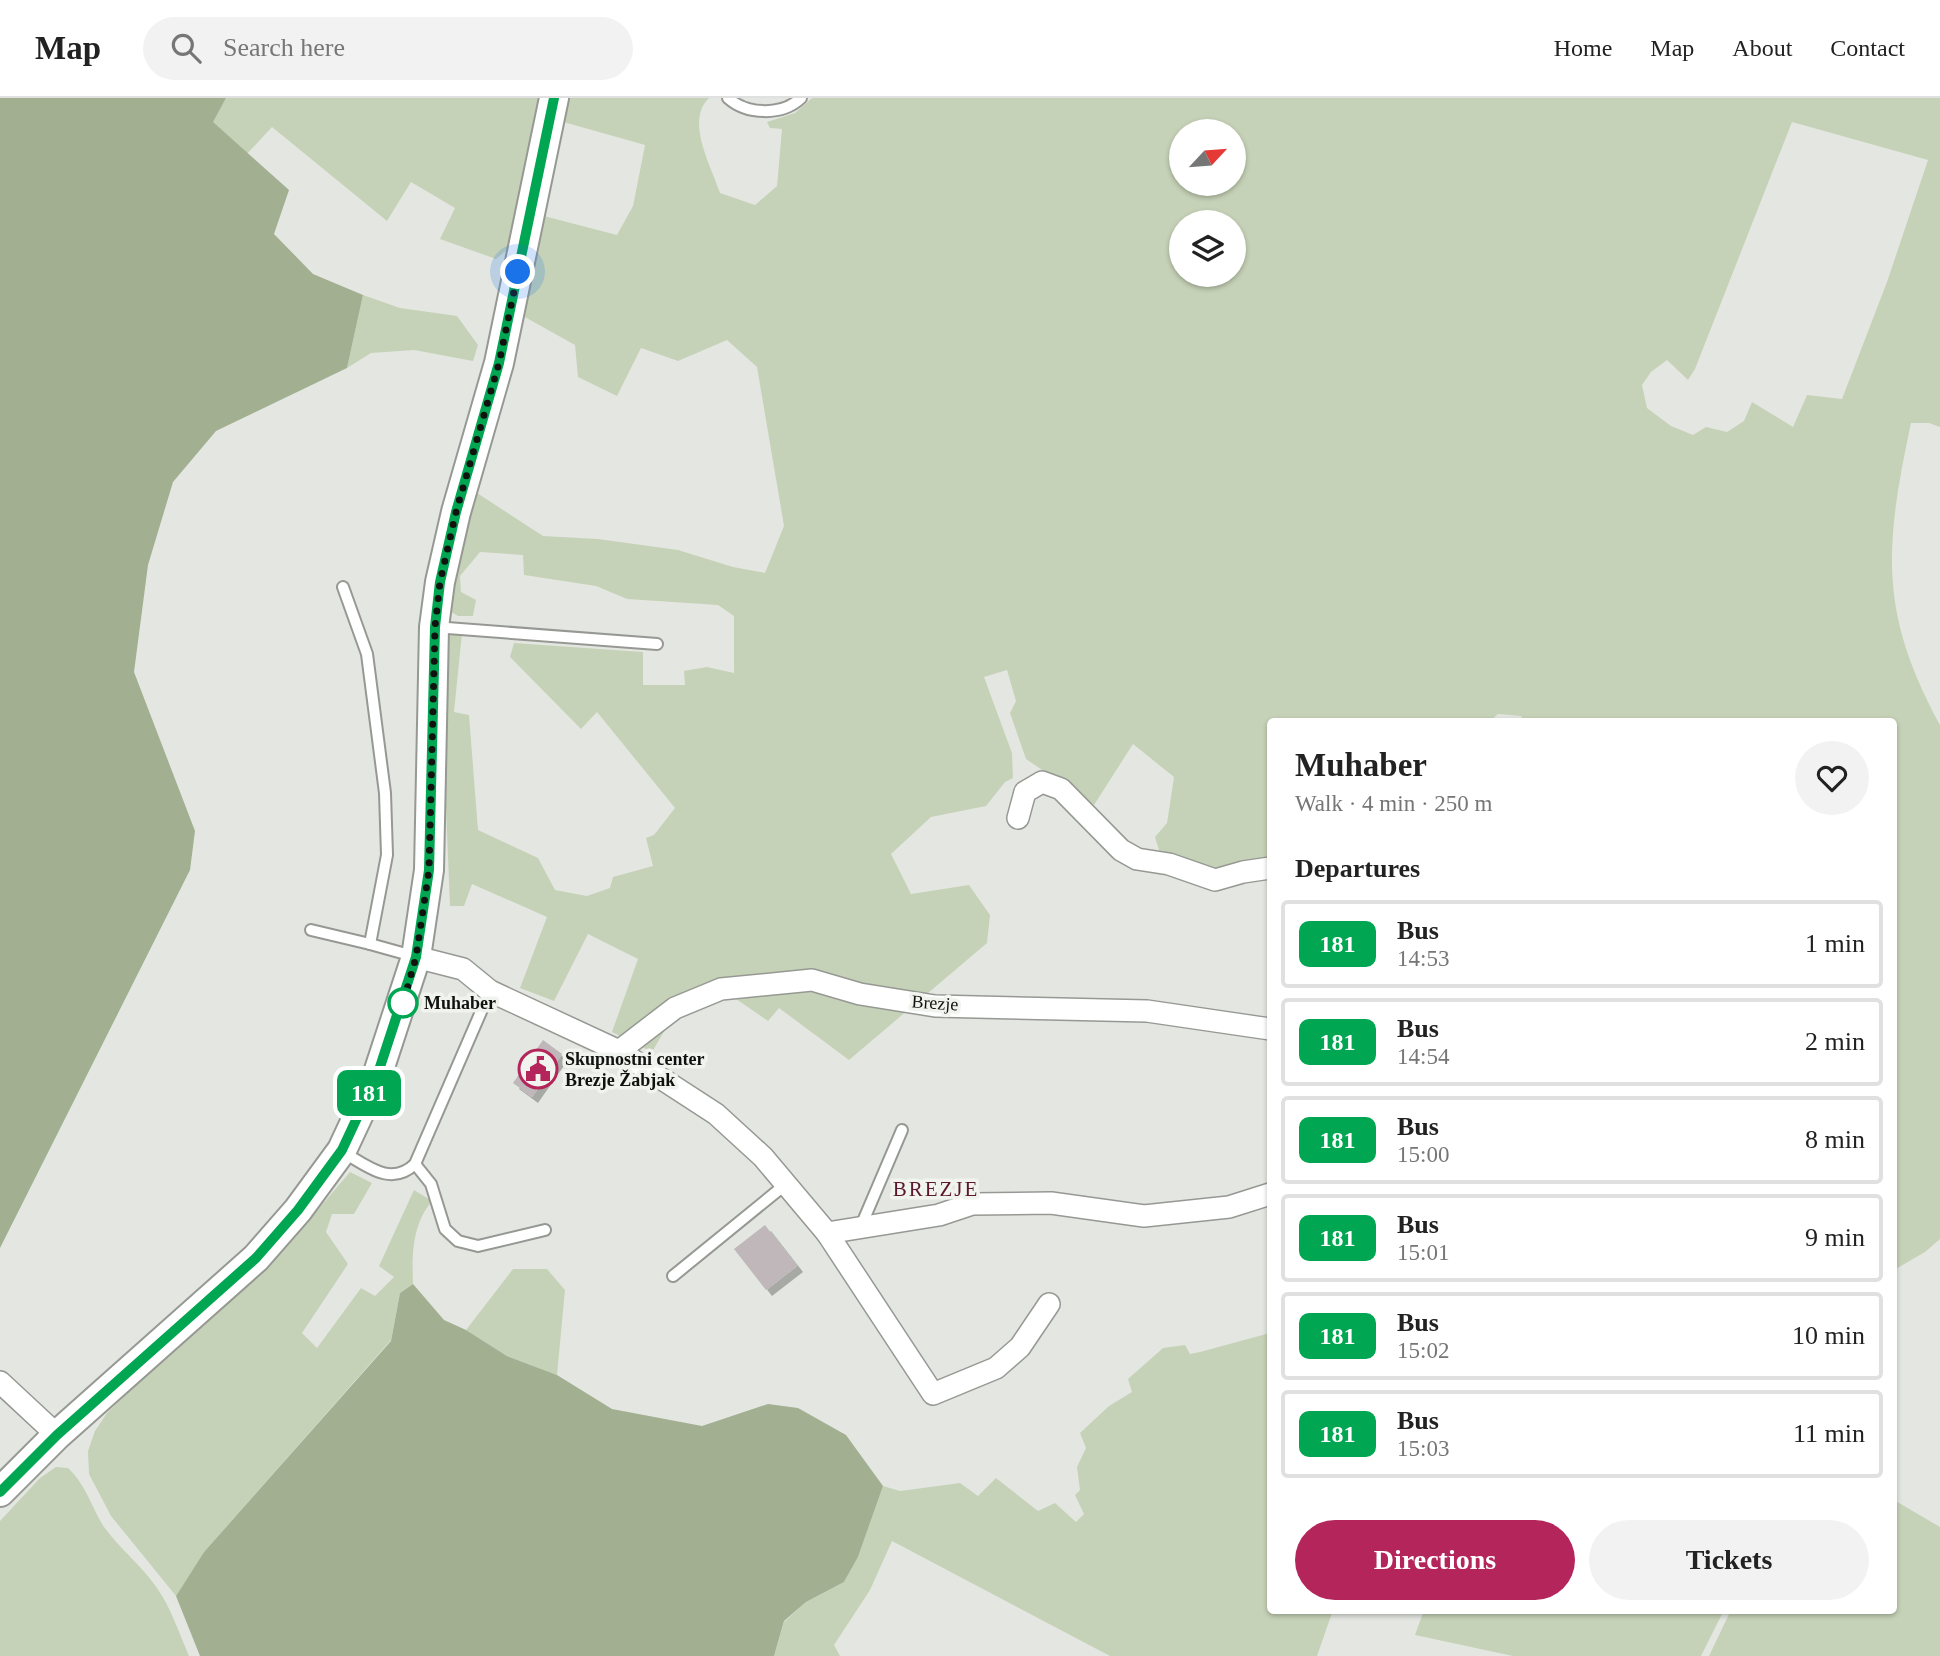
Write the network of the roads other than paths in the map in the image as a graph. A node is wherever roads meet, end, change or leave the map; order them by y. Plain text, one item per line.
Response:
1 (554, 98) edge
2 (728, 98) edge
3 (801, 98) edge
4 (343, 587) dead end
5 (435, 627) junction
6 (657, 644) dead end
7 (1018, 818) dead end
8 (1267, 868) edge
9 (311, 930) dead end
10 (370, 944) junction
11 (416, 957) junction
12 (490, 991) junction
13 (1267, 1028) edge
14 (619, 1051) junction
15 (902, 1130) dead end
16 (342, 1150) junction
17 (415, 1164) junction
18 (786, 1184) junction
19 (1267, 1195) edge
20 (861, 1226) junction
21 (545, 1230) dead end
22 (827, 1233) junction
23 (673, 1276) dead end
24 (1049, 1304) dead end
25 (0, 1382) edge
26 (57, 1435) junction
27 (0, 1492) edge

1 - 5 street
2 - 3 lane
4 - 10 lane
5 - 6 lane
5 - 11 street
7 - 8 street
9 - 10 lane
10 - 11 lane
11 - 12 street
11 - 16 street
12 - 14 street
12 - 17 lane
13 - 14 street, Brezje
14 - 18 street
15 - 20 lane
16 - 17 lane
16 - 26 street
17 - 21 lane
18 - 22 street
18 - 23 lane
19 - 20 street
20 - 22 street
22 - 24 street
25 - 26 street
26 - 27 street

